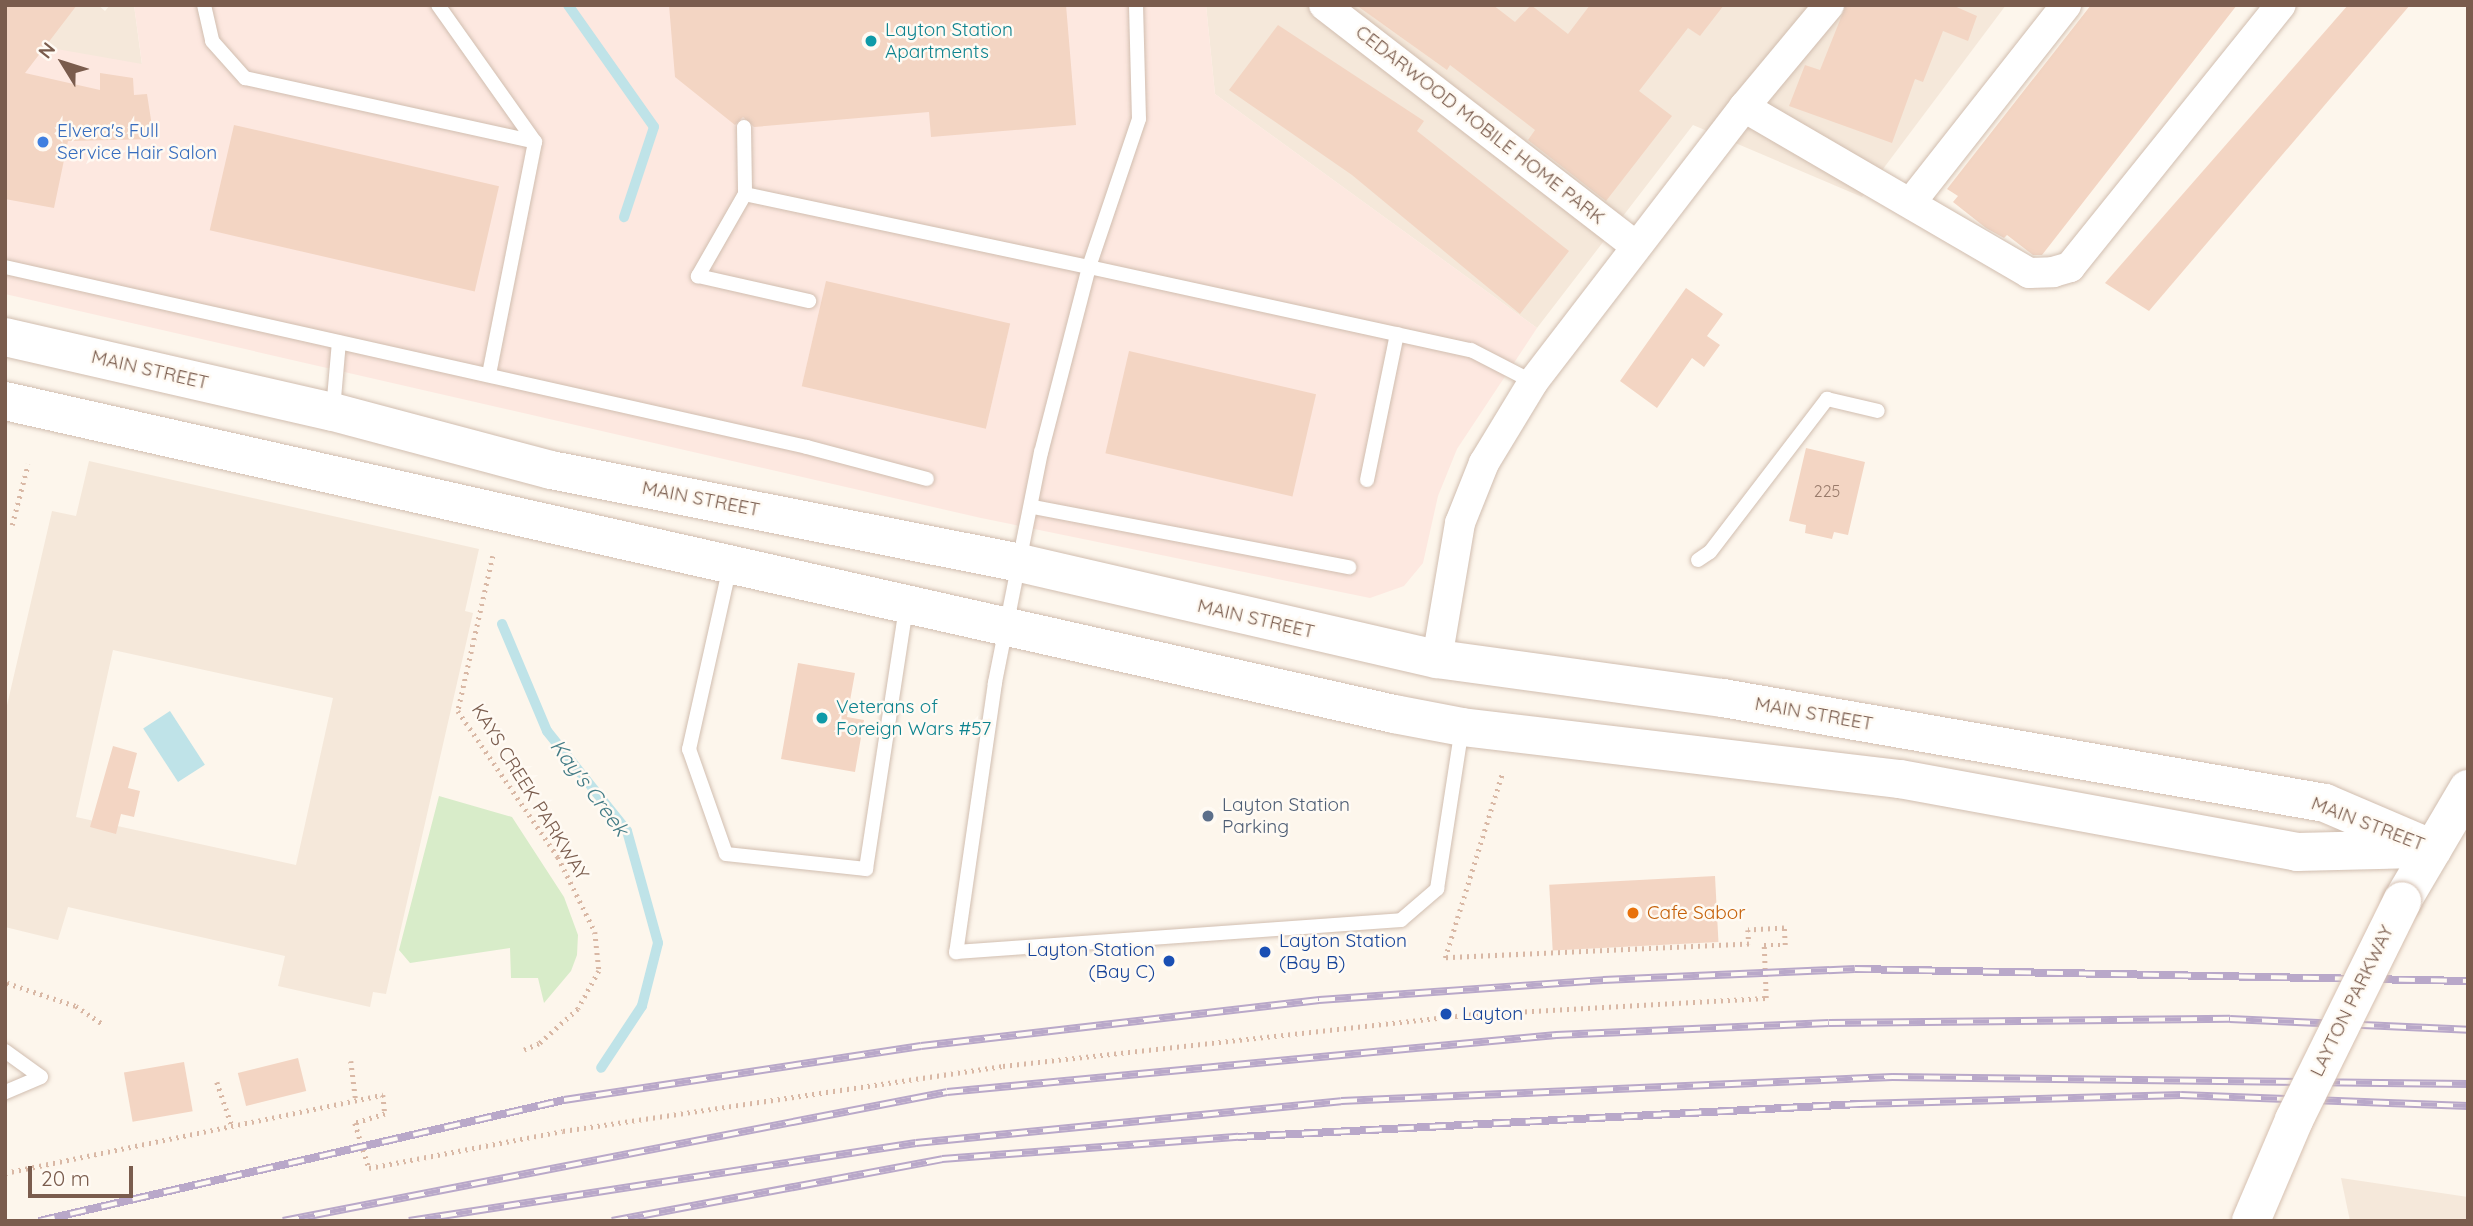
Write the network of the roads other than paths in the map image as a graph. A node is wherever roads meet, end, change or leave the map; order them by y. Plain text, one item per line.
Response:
1 (204, 5) edge
2 (438, 5) edge
3 (1136, 5) edge
4 (1324, 5) edge
5 (2066, 5) edge
6 (2281, 5) edge
7 (1813, 10) edge
8 (1744, 107) junction
9 (744, 127) dead end
10 (535, 142) junction
11 (745, 194) junction
12 (1912, 201) junction
13 (1636, 246) junction
14 (5, 267) edge
15 (1089, 267) junction
16 (809, 301) dead end
17 (1397, 334) junction
18 (5, 337) edge
19 (340, 342) junction
20 (489, 375) junction
21 (1534, 382) junction
22 (5, 401) edge
23 (1878, 411) dead end
24 (333, 412) junction
25 (927, 479) dead end
26 (1367, 480) dead end
27 (1033, 507) junction
28 (1698, 561) dead end
29 (1020, 564) junction
30 (730, 566) junction
31 (1349, 567) dead end
32 (905, 607) junction
33 (1007, 629) junction
34 (1437, 659) junction
35 (1462, 727) junction
36 (2468, 789) edge
37 (2433, 849) junction
38 (5, 1051) edge
39 (5, 1092) edge
40 (2251, 1221) edge

1 - 10 lane
2 - 10 lane
3 - 15 lane
4 - 13 street, CEDARWOOD MOBILE HOME PARK
5 - 12 street
6 - 12 street
7 - 8 street
8 - 12 street
8 - 13 street
9 - 11 lane
10 - 20 lane
11 - 15 lane
11 - 16 lane
13 - 21 street
14 - 19 lane
15 - 17 lane
15 - 27 lane
17 - 21 lane
17 - 26 lane
18 - 24 main road, MAIN STREET
19 - 20 lane
19 - 24 lane
20 - 25 lane
21 - 34 street
22 - 30 main road, MAIN STREET
23 - 28 lane
24 - 29 main road, MAIN STREET
27 - 29 lane
27 - 31 lane
29 - 33 lane
29 - 34 main road, MAIN STREET
30 - 32 main road, MAIN STREET
30 - 32 lane
32 - 33 main road, MAIN STREET
33 - 35 main road, MAIN STREET
33 - 35 lane
34 - 37 main road, MAIN STREET
35 - 37 main road, MAIN STREET
36 - 37 main road, LAYTON PARKWAY
37 - 40 main road, LAYTON PARKWAY, bridge
38 - 39 lane

